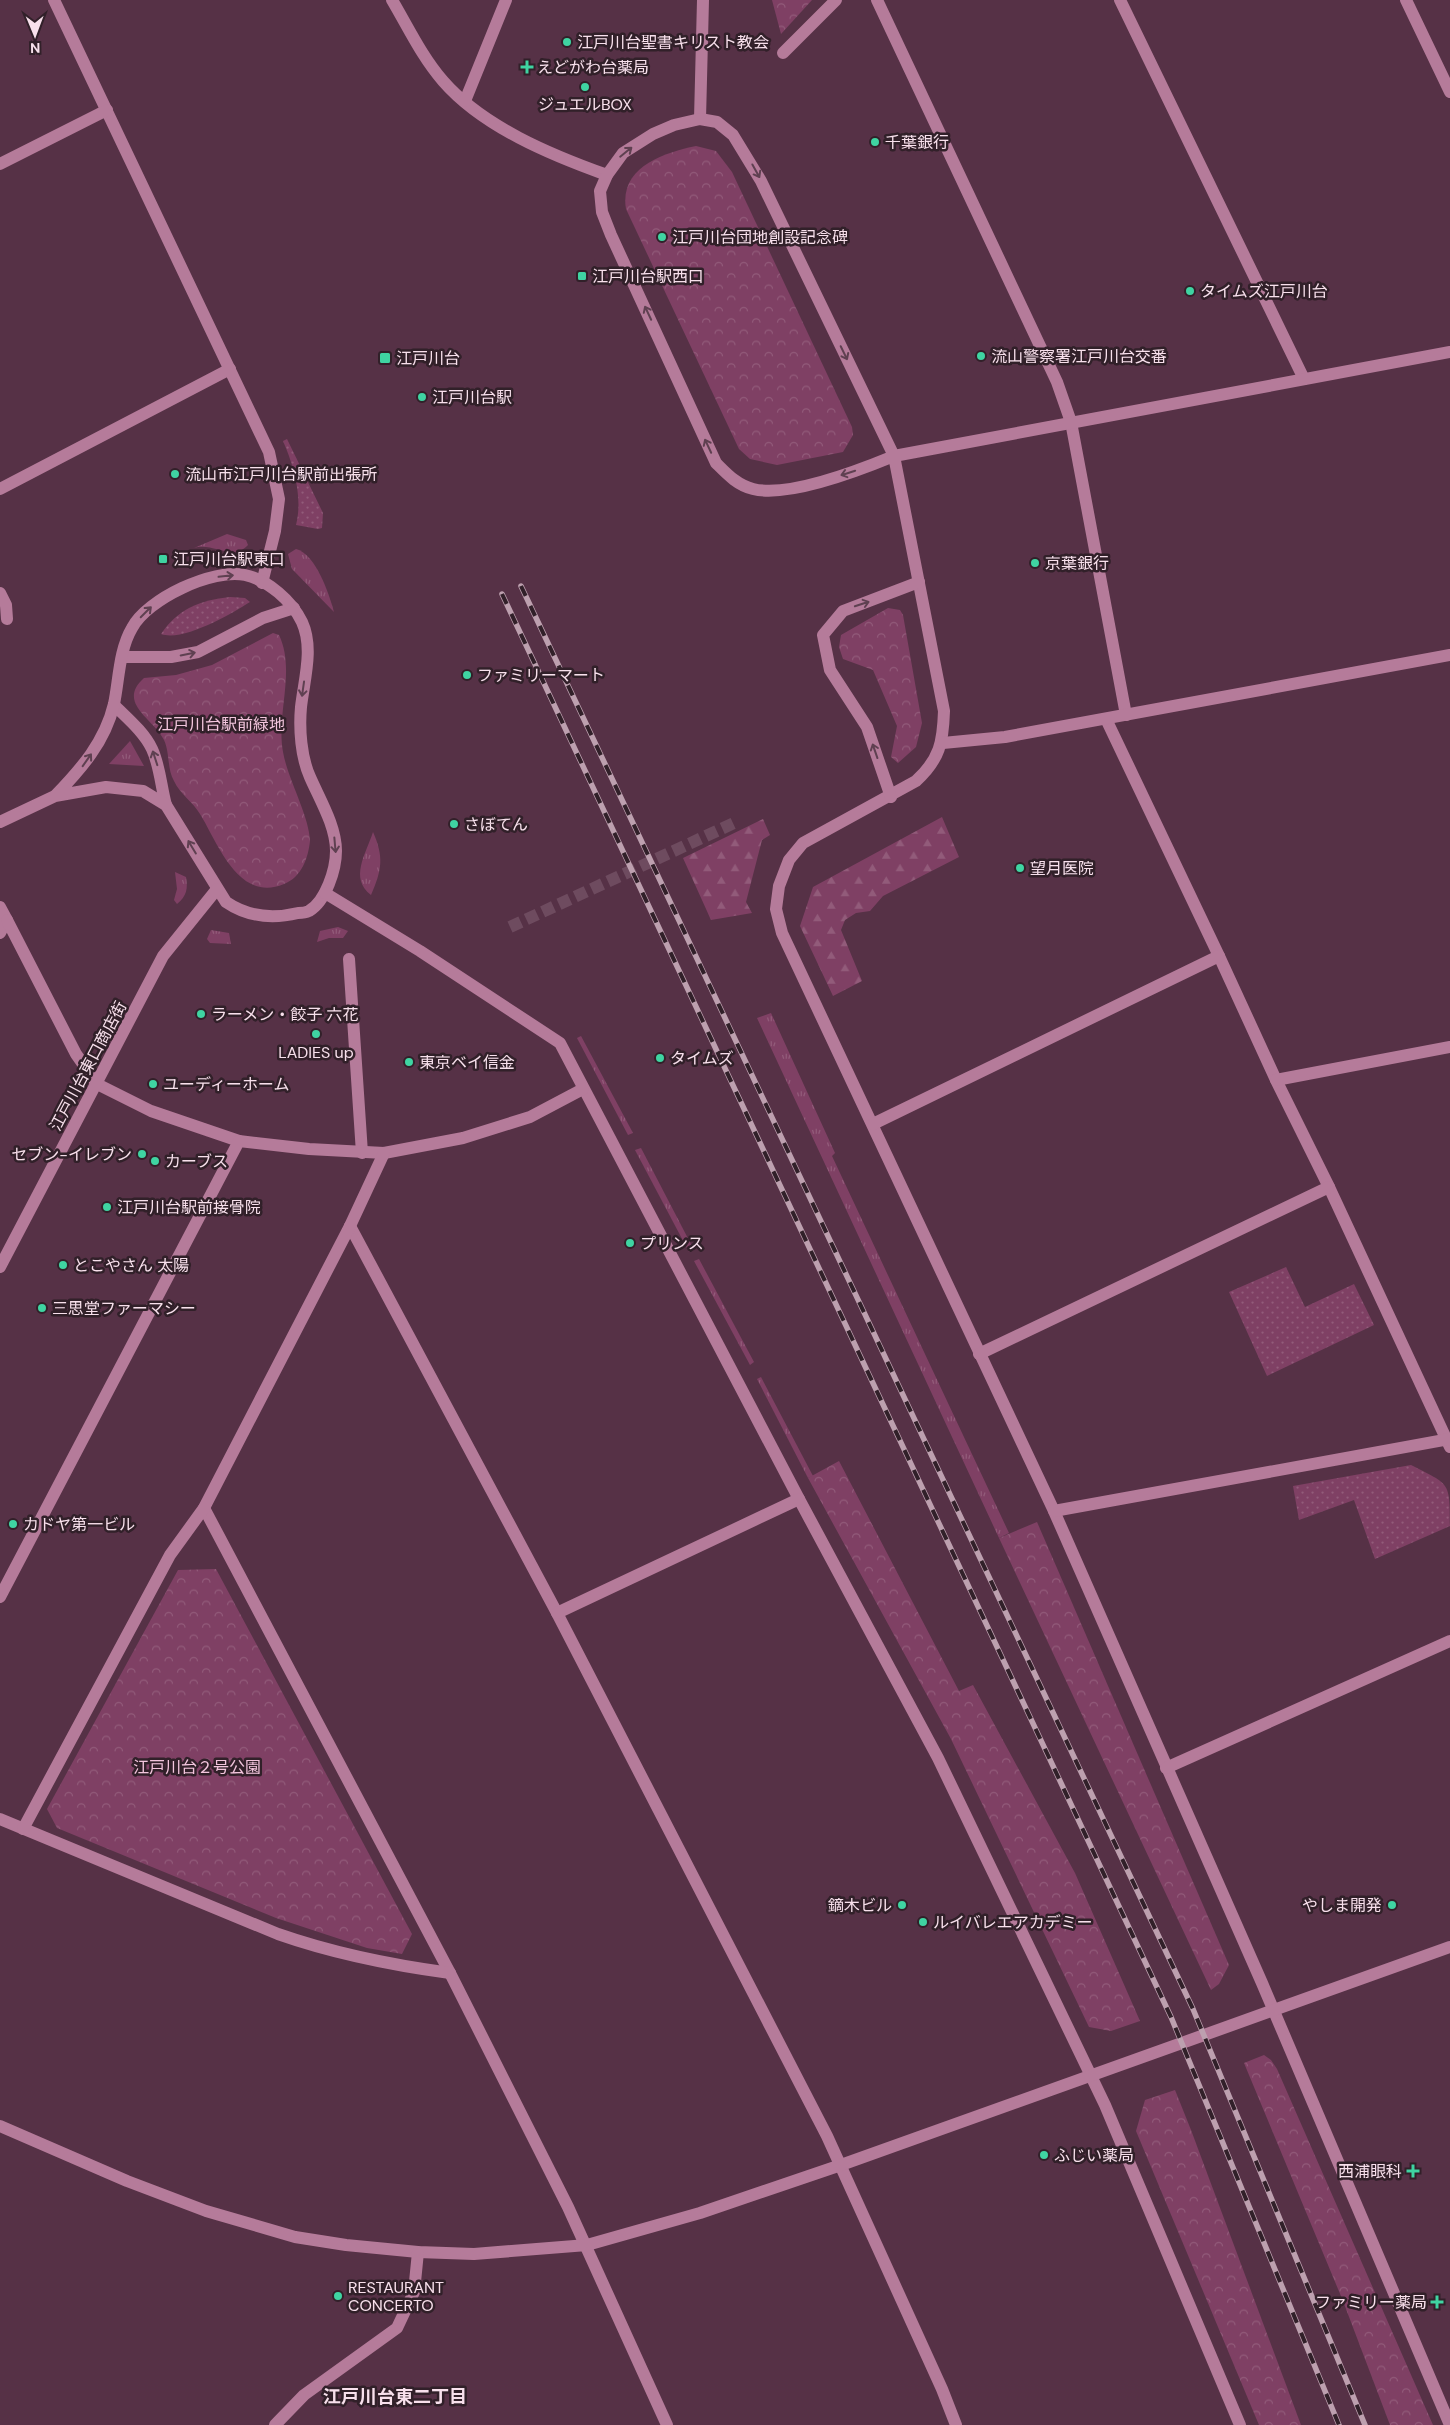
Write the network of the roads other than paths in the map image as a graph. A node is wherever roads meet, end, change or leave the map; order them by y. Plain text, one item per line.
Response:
1 (54, 0) edge
2 (392, 0) edge
3 (506, 0) edge
4 (703, 0) edge
5 (836, 0) edge
6 (877, 0) edge
7 (1120, 0) edge
8 (1406, 0) edge
9 (783, 53) dead end
10 (1450, 92) edge
11 (465, 101) junction
12 (107, 110) junction
13 (700, 118) junction
14 (0, 164) edge
15 (607, 175) junction
16 (1450, 352) edge
17 (230, 370) junction
18 (1304, 379) junction
19 (1071, 422) junction
20 (894, 456) junction
21 (0, 489) edge
22 (919, 582) junction
23 (262, 583) junction
24 (0, 593) edge
25 (294, 608) junction
26 (7, 619) dead end
27 (1450, 654) edge
28 (122, 657) junction
29 (114, 706) junction
30 (1126, 715) junction
31 (1106, 719) junction
32 (943, 743) junction
33 (55, 796) junction
34 (891, 797) junction
35 (166, 805) junction
36 (0, 822) edge
37 (217, 889) junction
38 (325, 893) junction
39 (0, 907) edge
40 (7, 920) junction
41 (0, 933) edge
42 (1219, 956) junction
43 (349, 959) dead end
44 (1450, 1047) edge
45 (1276, 1080) junction
46 (97, 1084) junction
47 (583, 1089) junction
48 (873, 1124) junction
49 (239, 1140) junction
50 (362, 1152) junction
51 (384, 1153) junction
52 (1329, 1187) junction
53 (350, 1226) junction
54 (0, 1267) edge
55 (979, 1354) junction
56 (1449, 1442) edge
57 (799, 1499) junction
58 (204, 1508) junction
59 (1054, 1511) junction
60 (0, 1597) edge
61 (556, 1613) junction
62 (1450, 1641) edge
63 (1166, 1768) junction
64 (0, 1819) edge
65 (23, 1828) junction
66 (1450, 1947) edge
67 (450, 1973) junction
68 (1273, 2011) junction
69 (1091, 2075) junction
70 (0, 2126) edge
71 (841, 2165) junction
72 (586, 2245) junction
73 (418, 2252) junction
74 (275, 2425) edge
75 (667, 2425) edge
76 (956, 2425) edge
77 (1240, 2425) edge
78 (1450, 2425) edge

1 - 12 street
2 - 11 street
3 - 11 street
4 - 13 street
5 - 9 street
6 - 19 street
7 - 18 street
8 - 10 street
11 - 15 street
12 - 14 street
12 - 17 street
15 -> 13 street
13 -> 20 street
20 -> 15 street
16 - 18 street
17 - 21 street
17 - 23 street
18 - 19 street
19 - 20 street
19 - 30 street
20 - 22 street
22 - 32 street
34 -> 22 street
23 - 25 street
28 -> 23 street
24 - 26 street
28 -> 25 street
25 -> 38 street
27 - 30 street
28 - 29 street
33 -> 29 street
35 -> 29 street
30 - 31 street
31 - 32 street
31 - 42 street
32 - 34 street
33 - 35 street
33 - 36 street
34 - 48 street
37 -> 35 street
37 - 38 street
37 - 46 street, 江戸川台東口商店街
38 - 47 street
39 - 40 street
40 - 41 street
40 - 46 street
42 - 45 street
42 - 48 street
43 - 50 street
44 - 45 street
45 - 52 street
46 - 49 street
46 - 54 street, 江戸川台東口商店街
47 - 51 street
47 - 57 street
48 - 55 street
49 - 50 street
49 - 60 street
50 - 51 street
51 - 53 street
52 - 55 street
52 - 56 street
53 - 58 street
53 - 61 street
55 - 59 street
56 - 59 street
57 - 61 street
57 - 69 street
58 - 65 street
58 - 67 street
59 - 63 street
61 - 71 street
62 - 63 street
63 - 68 street
64 - 65 street
65 - 67 street
66 - 68 street
67 - 72 street
68 - 69 street
68 - 78 street
69 - 71 street
69 - 77 street
70 - 73 street
71 - 72 street
71 - 76 street
72 - 73 street
72 - 75 street
73 - 74 street

